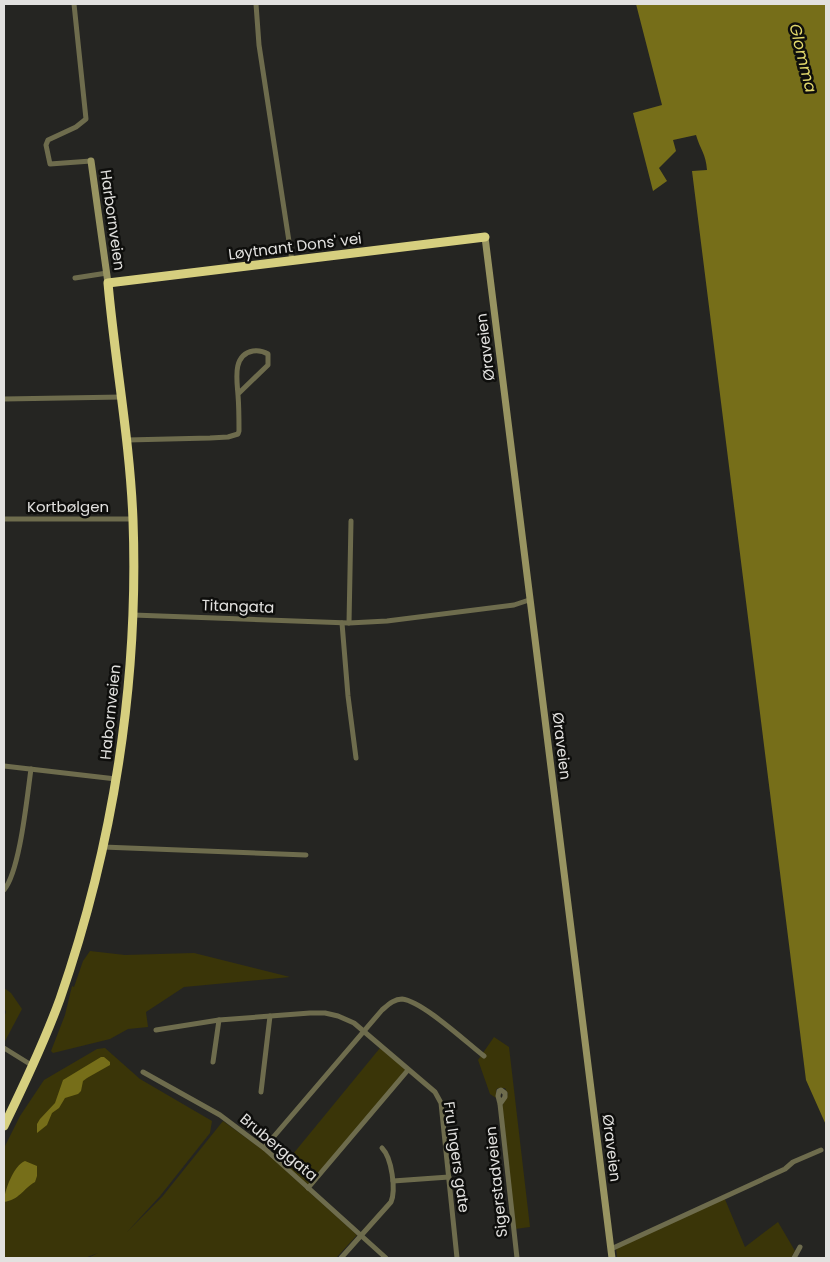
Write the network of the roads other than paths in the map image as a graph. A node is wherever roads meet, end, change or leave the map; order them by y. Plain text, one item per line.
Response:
1 (74, 4) edge
2 (256, 4) edge
3 (91, 161) joint
4 (485, 237) joint
5 (292, 261) junction
6 (76, 278) dead end
7 (107, 278) junction
8 (238, 394) junction
9 (122, 397) junction
10 (4, 399) edge
11 (127, 440) junction
12 (4, 518) edge
13 (133, 518) junction
14 (351, 521) dead end
15 (529, 600) junction
16 (133, 615) junction
17 (342, 623) junction
18 (349, 623) junction
19 (356, 758) dead end
20 (4, 766) edge
21 (31, 769) junction
22 (116, 779) junction
23 (103, 846) junction
24 (306, 855) dead end
25 (4, 890) edge
26 (270, 1016) junction
27 (219, 1020) junction
28 (156, 1030) dead end
29 (364, 1031) junction
30 (4, 1048) edge
31 (484, 1056) dead end
32 (213, 1062) dead end
33 (33, 1066) junction
34 (408, 1070) junction
35 (143, 1072) dead end
36 (261, 1092) dead end
37 (500, 1104) dead end
38 (4, 1126) edge
39 (264, 1148) junction
40 (382, 1148) dead end
41 (820, 1150) dead end
42 (448, 1177) junction
43 (393, 1181) junction
44 (308, 1188) junction
45 (361, 1235) junction
46 (800, 1247) dead end
47 (611, 1249) junction
48 (341, 1258) edge
49 (386, 1258) edge
50 (457, 1258) edge
51 (516, 1258) edge
52 (612, 1258) edge
53 (794, 1258) edge

1 - 3 street
2 - 5 street
3 - 7 street, Harbornveien
4 - 5 highway, Løytnant Dons' vei
4 - 15 street, Øraveien
5 - 7 highway, Løytnant Dons' vei
6 - 7 street
7 - 9 highway, Habornveien
8 - 8 street
8 - 11 street
9 - 10 street
9 - 11 highway, Habornveien
11 - 13 highway, Habornveien
12 - 13 street, Kortbølgen
13 - 16 highway, Habornveien
14 - 18 street
15 - 18 street, Titangata
15 - 47 street, Øraveien
16 - 17 street, Titangata
16 - 22 highway, Habornveien
17 - 18 street, Titangata
17 - 19 street
20 - 21 street
21 - 22 street
21 - 25 street
22 - 23 highway, Habornveien
23 - 24 street
23 - 33 highway, Habornveien
26 - 27 street, Fru Ingers gate
26 - 29 street, Fru Ingers gate
26 - 36 street
27 - 28 street, Fru Ingers gate
27 - 32 street
29 - 31 street
29 - 34 street, Fru Ingers gate
29 - 39 street
30 - 33 street
33 - 38 highway, Habornveien
34 - 42 street, Fru Ingers gate
34 - 44 street
35 - 39 street, Bruberggata
37 - 51 street, Sigerstadveien
39 - 44 street, Bruberggata
40 - 43 street
41 - 47 street
42 - 43 street
42 - 50 street, Fru Ingers gate
43 - 45 street
44 - 45 street, Bruberggata
45 - 48 street
45 - 49 street, Bruberggata
46 - 53 street
47 - 52 street, Øraveien

